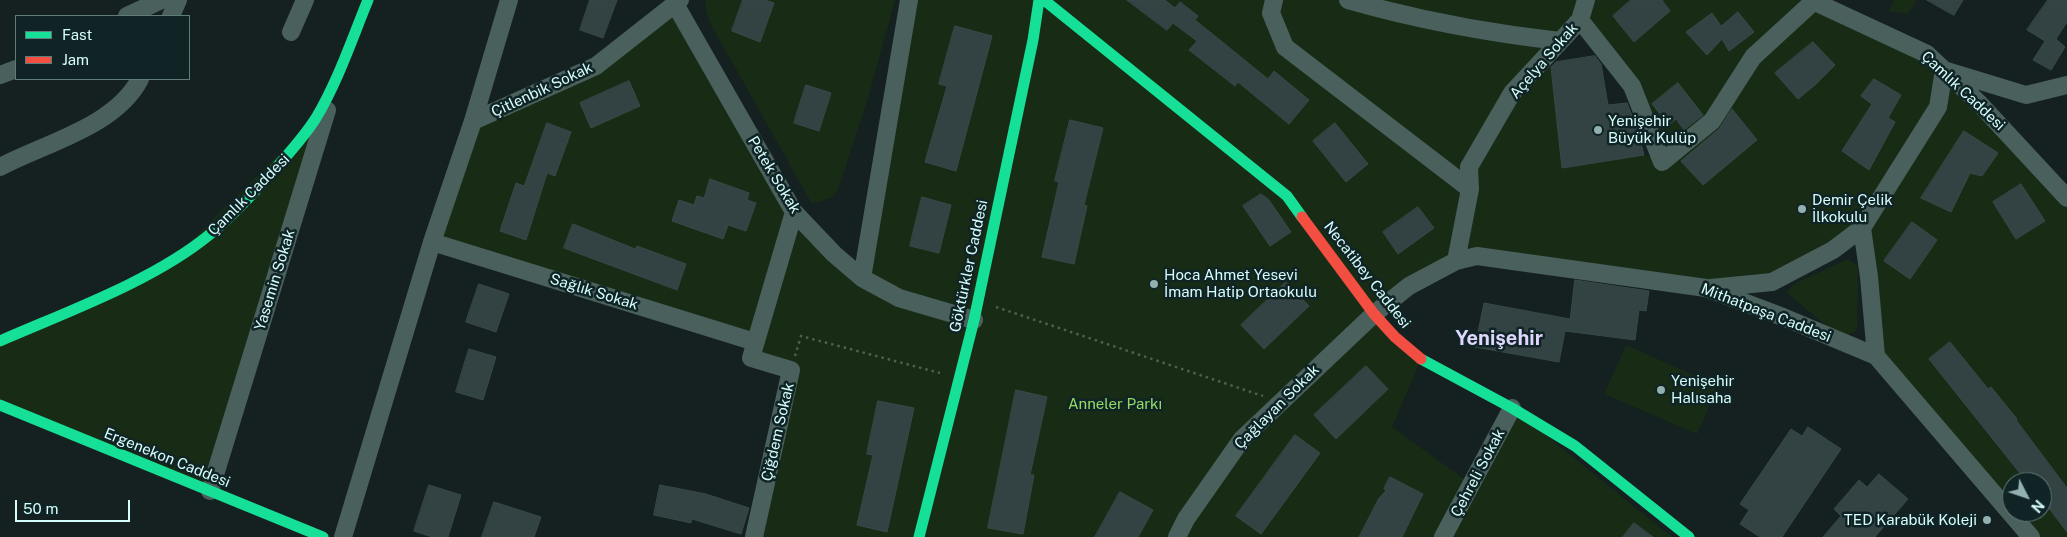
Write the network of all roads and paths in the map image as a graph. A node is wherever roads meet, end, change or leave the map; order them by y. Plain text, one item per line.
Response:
1 (160, 0) edge
2 (178, 0) edge
3 (305, 0) edge
4 (368, 0) edge
5 (509, 0) edge
6 (908, 0) edge
7 (1039, 0) edge
8 (1044, 0) edge
9 (1274, 0) edge
10 (1348, 0) edge
11 (1586, 0) edge
12 (1812, 1) edge
13 (677, 2) edge
14 (129, 15) edge
15 (171, 15) edge
16 (1580, 20) junction
17 (292, 32) dead end
18 (1560, 41) junction
19 (15, 69) edge
20 (340, 69) junction
21 (1944, 70) junction
22 (0, 76) edge
23 (139, 80) edge
24 (2067, 85) edge
25 (473, 121) junction
26 (0, 167) edge
27 (1470, 189) junction
28 (2067, 198) edge
29 (794, 212) junction
30 (1862, 228) junction
31 (432, 242) junction
32 (1456, 261) junction
33 (862, 278) junction
34 (1706, 288) junction
35 (978, 301) junction
36 (1374, 314) junction
37 (974, 320) junction
38 (0, 341) edge
39 (755, 342) junction
40 (1876, 356) junction
41 (791, 370) junction
42 (959, 378) junction
43 (1281, 402) junction
44 (0, 406) edge
45 (1512, 408) junction
46 (210, 491) junction
47 (1680, 534) edge
48 (323, 537) edge
49 (343, 537) edge
50 (754, 537) edge
51 (919, 537) edge
52 (1177, 537) edge
53 (1444, 537) edge
54 (2031, 537) edge

1 - 14 street
2 - 15 street
3 - 17 street
4 - 20 street, Çamlık Caddesi
5 - 25 street
6 - 33 street
7 - 35 street, Göktürkler Caddesi
8 - 36 street, Necatibey Caddesi
9 - 27 street
10 - 18 street
11 - 16 street, Açelya Sokak
12 - 16 street
12 - 21 street, Çamlık Caddesi
13 - 25 street, Çitlenbik Sokak
13 - 29 street, Petek Sokak
16 - 18 street, Açelya Sokak
18 - 27 street, Açelya Sokak
19 - 22 street
20 - 38 street, Çamlık Caddesi
20 - 46 street, Yasemin Sokak
21 - 24 street
21 - 28 street, Çamlık Caddesi
21 - 30 street
23 - 26 street
25 - 31 street
27 - 32 street, Açelya Sokak
29 - 33 street, Petek Sokak
29 - 39 street, Çiğdem Sokak
30 - 34 street
30 - 40 street
31 - 39 street, Sağlık Sokak
31 - 49 street
32 - 34 street, Mithatpaşa Caddesi
32 - 36 street, Mithatpaşa Caddesi
33 - 37 street, Petek Sokak
34 - 40 street, Mithatpaşa Caddesi
35 - 37 street, Göktürkler Caddesi
35 - 43 path
36 - 43 street, Çağlayan Sokak
36 - 45 street, Necatibey Caddesi
37 - 42 street, Göktürkler Caddesi
39 - 41 street, Çiğdem Sokak
40 - 54 street, Mithatpaşa Caddesi
41 - 42 path
41 - 50 street, Çiğdem Sokak
42 - 51 street, Göktürkler Caddesi
43 - 52 street, Çağlayan Sokak
44 - 46 street, Ergenekon Caddesi
45 - 47 street, Necatibey Caddesi
45 - 53 street, Çehreli Sokak
46 - 48 street, Ergenekon Caddesi

